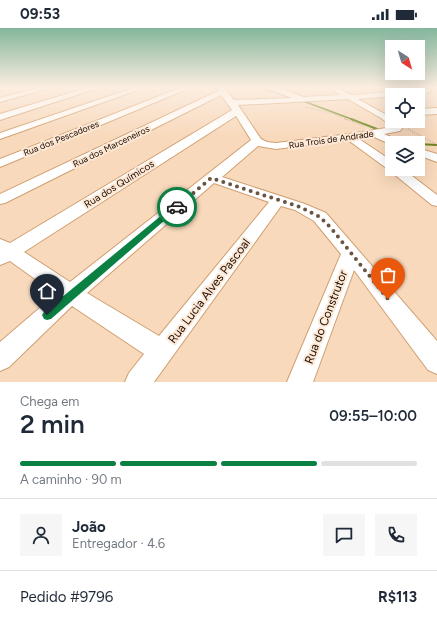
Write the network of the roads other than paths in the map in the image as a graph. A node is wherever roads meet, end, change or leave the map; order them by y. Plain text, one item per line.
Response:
1 (47, 104) edge
2 (93, 104) edge
3 (145, 104) edge
4 (170, 104) edge
5 (197, 104) edge
6 (231, 104) edge
7 (264, 104) edge
8 (363, 104) edge
9 (234, 107) junction
10 (189, 108) junction
11 (437, 111) edge
12 (425, 112) edge
13 (385, 114) edge
14 (0, 117) edge
15 (397, 128) edge
16 (373, 133) junction
17 (0, 136) edge
18 (350, 137) junction
19 (385, 138) edge
20 (257, 141) junction
21 (425, 154) edge
22 (437, 158) edge
23 (385, 162) edge
24 (0, 163) edge
25 (404, 176) edge
26 (211, 178) junction
27 (0, 200) edge
28 (278, 200) junction
29 (437, 202) edge
30 (3, 252) edge
31 (351, 253) junction
32 (71, 294) junction
33 (162, 352) junction
34 (0, 358) edge
35 (437, 361) edge
36 (138, 382) edge
37 (300, 382) edge

1 - 14 street
2 - 17 street
3 - 24 street, Rua dos Pescadores
4 - 10 street
5 - 10 street, Rua dos Marceneiros
6 - 9 street
7 - 9 street
8 - 13 street
9 - 20 street
9 - 30 street, Rua dos Químicos
10 - 27 street, Rua dos Marceneiros
11 - 12 street
15 - 16 street, Rua Trois de Andrade
16 - 18 street, Rua Trois de Andrade
16 - 19 street
18 - 20 street, Rua Trois de Andrade
18 - 23 street
20 - 26 street
21 - 22 street
25 - 29 street
26 - 28 street
26 - 32 street
28 - 31 street
28 - 33 street, Rua Lucia Alves Pascoal
30 - 32 street
31 - 35 street
31 - 37 street, Rua do Construtor
32 - 33 street
32 - 34 street
33 - 36 street, Rua Lucia Alves Pascoal

